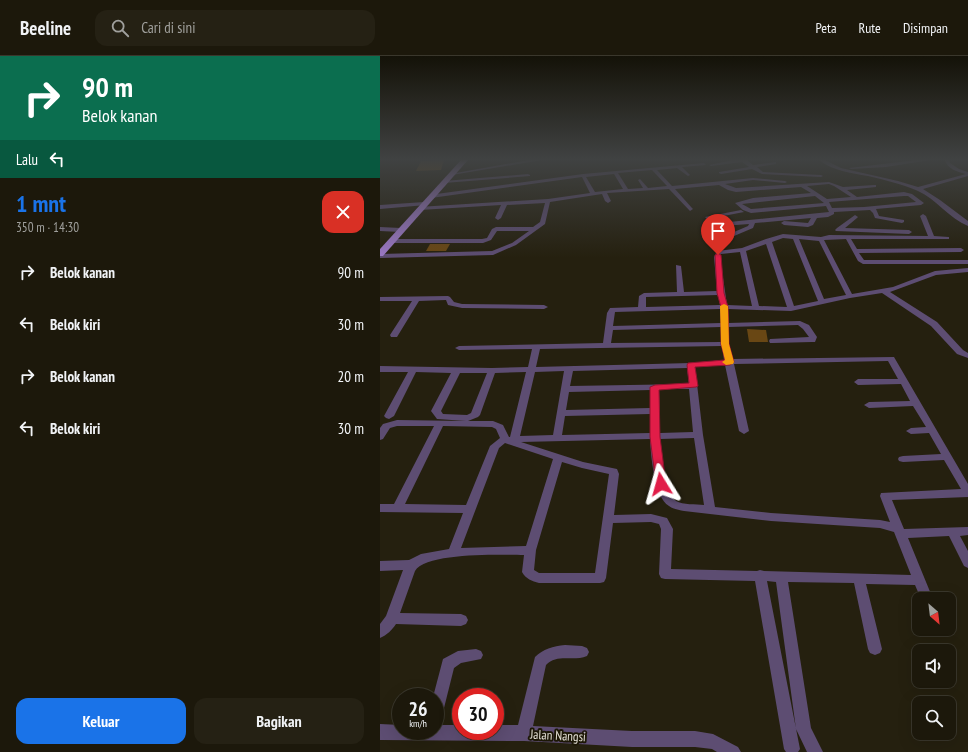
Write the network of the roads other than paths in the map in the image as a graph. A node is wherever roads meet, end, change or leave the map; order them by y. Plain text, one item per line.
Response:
1 (434, 192) edge
2 (456, 192) edge
3 (599, 192) edge
4 (604, 192) edge
5 (674, 192) edge
6 (847, 192) edge
7 (925, 192) edge
8 (593, 193) joint
9 (817, 194) joint
10 (431, 196) junction
11 (856, 198) junction
12 (548, 201) junction
13 (608, 201) dead end
14 (827, 202) junction
15 (505, 203) junction
16 (422, 206) junction
17 (380, 207) edge
18 (871, 208) junction
19 (690, 209) dead end
20 (831, 210) junction
21 (741, 212) dead end
22 (923, 216) dead end
23 (855, 217) dead end
24 (498, 218) dead end
25 (902, 221) dead end
26 (752, 222) junction
27 (968, 224) edge
28 (716, 225) junction
29 (380, 229) edge
30 (536, 229) junction
31 (839, 229) junction
32 (401, 230) junction
33 (734, 234) junction
34 (932, 236) junction
35 (794, 237) junction
36 (829, 237) junction
37 (725, 238) dead end
38 (848, 238) junction
39 (947, 238) dead end
40 (821, 239) junction
41 (768, 240) junction
42 (391, 241) junction
43 (743, 250) junction
44 (856, 250) junction
45 (961, 250) dead end
46 (380, 255) edge
47 (968, 262) edge
48 (678, 266) dead end
49 (968, 270) edge
50 (884, 291) junction
51 (681, 293) junction
52 (721, 293) junction
53 (850, 296) junction
54 (380, 298) edge
55 (417, 298) junction
56 (818, 303) junction
57 (544, 307) dead end
58 (724, 307) junction
59 (756, 308) junction
60 (642, 309) junction
61 (791, 309) junction
62 (724, 324) junction
63 (609, 328) junction
64 (394, 335) dead end
65 (773, 341) dead end
66 (725, 344) junction
67 (607, 346) junction
68 (537, 347) junction
69 (459, 348) dead end
70 (968, 356) edge
71 (730, 362) junction
72 (691, 365) junction
73 (569, 368) junction
74 (380, 369) edge
75 (412, 370) junction
76 (457, 370) junction
77 (531, 370) junction
78 (492, 371) junction
79 (903, 381) junction
80 (858, 382) dead end
81 (693, 386) junction
82 (655, 387) junction
83 (566, 389) junction
84 (916, 403) junction
85 (869, 404) dead end
86 (655, 411) junction
87 (562, 413) junction
88 (389, 416) dead end
89 (440, 423) junction
90 (931, 430) junction
91 (911, 431) dead end
92 (744, 432) dead end
93 (698, 435) junction
94 (380, 437) edge
95 (655, 437) junction
96 (557, 438) junction
97 (509, 439) junction
98 (946, 457) junction
99 (558, 458) junction
100 (903, 459) dead end
101 (380, 508) edge
102 (398, 508) junction
103 (471, 509) junction
104 (710, 510) junction
105 (609, 519) junction
106 (899, 531) junction
107 (968, 531) edge
108 (953, 532) junction
109 (530, 550) junction
110 (452, 553) junction
111 (968, 563) edge
112 (412, 565) junction
113 (380, 566) edge
114 (770, 576) junction
115 (859, 578) junction
116 (919, 580) junction
117 (923, 592) edge
118 (392, 618) junction
119 (461, 620) dead end
120 (380, 632) edge
121 (875, 649) dead end
122 (582, 652) dead end
123 (476, 655) dead end
124 (442, 688) edge
125 (380, 732) edge
126 (392, 732) edge
127 (444, 732) edge
128 (524, 733) junction
129 (792, 749) dead end
130 (733, 752) edge
131 (815, 752) edge

1 - 10 main road
2 - 10 street
3 - 8 street
4 - 13 street
5 - 19 street
6 - 11 street
7 - 27 street
8 - 12 street
9 - 14 street
9 - 14 street
10 - 16 main road
11 - 14 street
11 - 18 street
12 - 15 street
12 - 30 street
14 - 20 street
15 - 16 street
15 - 24 street
16 - 17 street
16 - 32 main road
18 - 20 street
18 - 25 street
20 - 26 street
21 - 28 street
22 - 34 street
23 - 31 street
26 - 28 street
26 - 33 street
28 - 33 street
29 - 32 street
30 - 42 street
30 - 46 street
31 - 34 street
31 - 36 street
32 - 42 main road
33 - 37 street
34 - 38 street
34 - 39 street
35 - 40 street
35 - 41 street
35 - 56 street
36 - 38 street
36 - 40 street
38 - 44 street
40 - 53 street
41 - 43 street
41 - 61 street
42 - 46 main road
43 - 52 street
43 - 59 street
44 - 45 street
44 - 47 street
48 - 51 street
49 - 50 street
50 - 53 street
50 - 70 street
51 - 52 street
51 - 60 street
52 - 58 street
53 - 56 street
54 - 55 street
55 - 57 street
55 - 64 street
56 - 61 street
58 - 59 street
58 - 60 street
58 - 62 street
59 - 61 street
60 - 63 street
62 - 63 street
62 - 65 street
62 - 66 street
63 - 67 street
66 - 67 street
66 - 71 street
67 - 68 street
68 - 69 street
68 - 77 street
71 - 72 street
71 - 79 street
71 - 92 street
72 - 73 street
72 - 81 street
73 - 77 street
73 - 83 street
74 - 75 street
75 - 76 street
75 - 88 street
76 - 78 street
76 - 78 street
77 - 78 street
77 - 97 street
79 - 80 street
79 - 84 street
81 - 82 street
81 - 93 street
82 - 83 street
82 - 86 street
83 - 87 street
84 - 85 street
84 - 90 street
86 - 87 street
86 - 95 street
87 - 96 street
89 - 94 street
89 - 97 street
89 - 102 street
90 - 91 street
90 - 98 street
93 - 95 street
93 - 104 street
95 - 96 street
95 - 104 street
96 - 97 street
97 - 99 street
97 - 103 street
98 - 100 street
98 - 106 street
99 - 105 street
99 - 109 street
101 - 102 street
102 - 103 street
103 - 110 street
104 - 106 street
105 - 109 street
105 - 114 street
106 - 108 street
106 - 116 street
107 - 108 street
108 - 111 street
109 - 110 street
110 - 112 street
112 - 113 street
112 - 118 street
114 - 115 street
114 - 129 street
114 - 131 street
115 - 116 street
115 - 121 street
116 - 117 street
118 - 119 street
118 - 120 street
122 - 128 street
123 - 124 street
125 - 126 street, Jalan Nangsi
127 - 128 street, Jalan Nangsi
128 - 130 street, Jalan Nangsi

